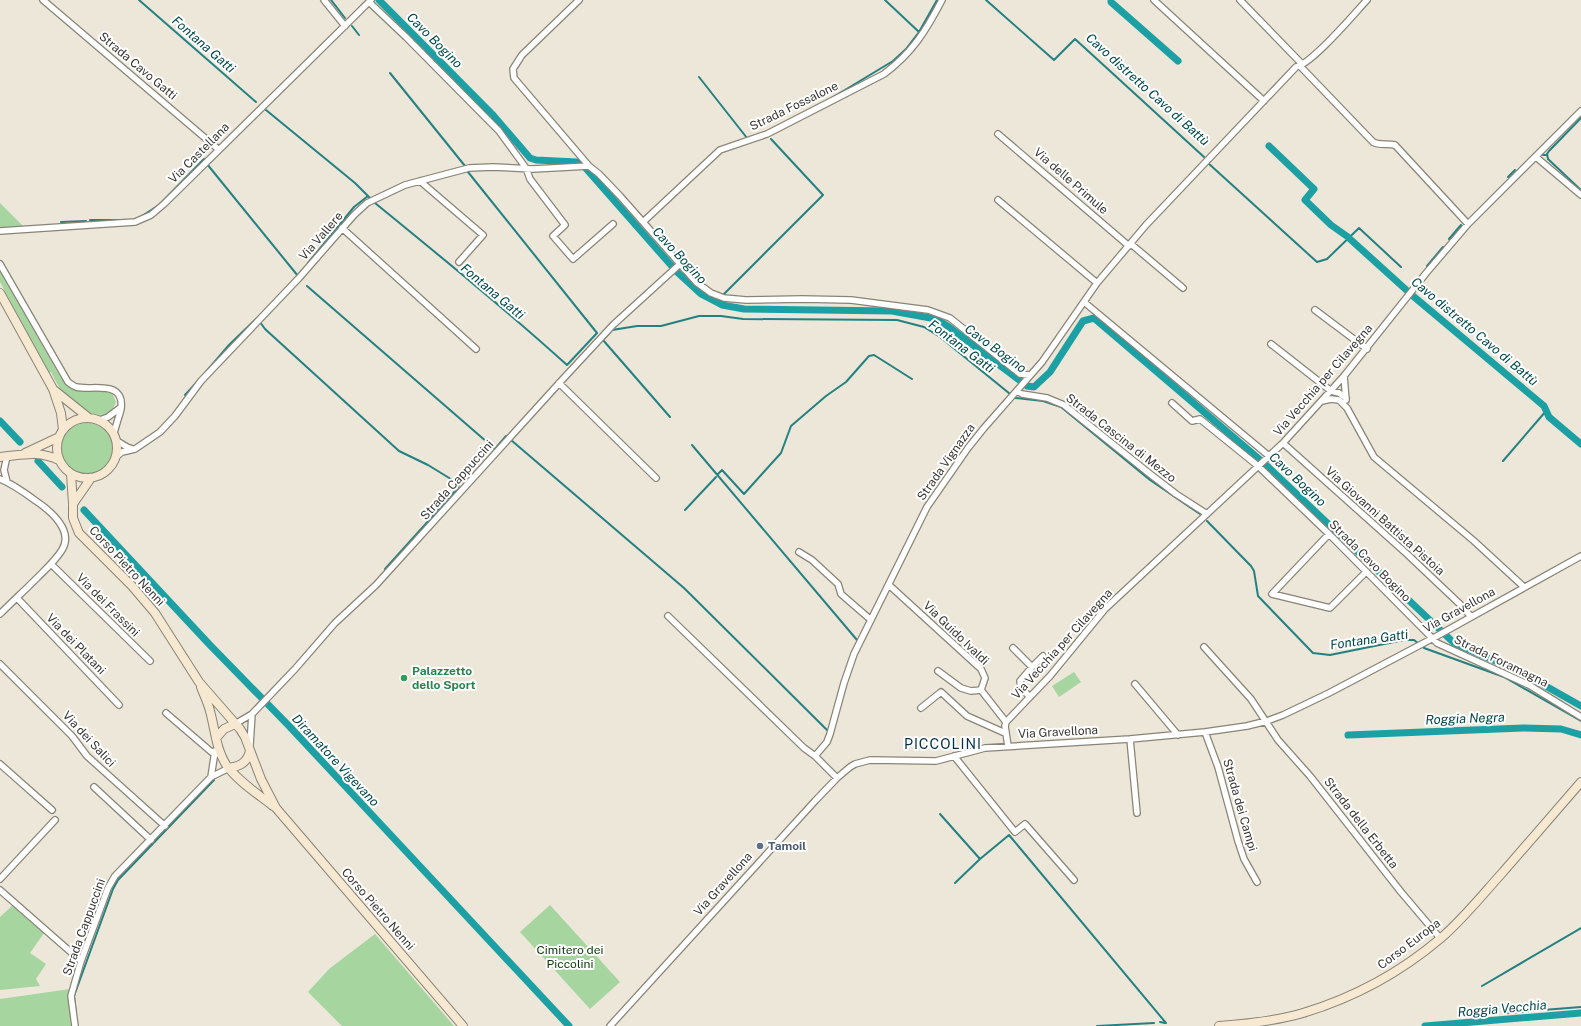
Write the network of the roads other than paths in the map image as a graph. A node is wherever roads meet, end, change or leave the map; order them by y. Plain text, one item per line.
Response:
1 (43, 0) edge
2 (324, 0) edge
3 (579, 0) edge
4 (942, 0) edge
5 (1154, 0) edge
6 (1240, 0) edge
7 (1367, 0) edge
8 (370, 1) edge
9 (345, 26) junction
10 (1301, 65) junction
11 (1264, 101) junction
12 (1581, 111) edge
13 (998, 134) dead end
14 (218, 149) junction
15 (1536, 157) junction
16 (588, 166) junction
17 (526, 168) junction
18 (420, 181) junction
19 (1581, 195) edge
20 (998, 200) dead end
21 (643, 222) junction
22 (613, 224) dead end
23 (1468, 224) junction
24 (342, 228) junction
25 (0, 231) edge
26 (1130, 245) junction
27 (459, 262) dead end
28 (0, 264) edge
29 (680, 264) junction
30 (1097, 283) junction
31 (1183, 288) dead end
32 (0, 293) edge
33 (1084, 302) junction
34 (1315, 310) dead end
35 (1271, 344) dead end
36 (476, 349) dead end
37 (1367, 349) junction
38 (1029, 375) junction
39 (1344, 376) junction
40 (559, 383) junction
41 (53, 389) junction
42 (1331, 391) junction
43 (1014, 394) junction
44 (1346, 398) junction
45 (1322, 401) junction
46 (1172, 403) dead end
47 (121, 408) junction
48 (1347, 408) junction
49 (89, 418) junction
50 (100, 420) junction
51 (114, 433) junction
52 (61, 434) junction
53 (117, 442) junction
54 (1283, 443) junction
55 (135, 449) junction
56 (24, 453) junction
57 (4, 456) edge
58 (117, 456) junction
59 (1268, 456) junction
60 (59, 460) junction
61 (1258, 466) junction
62 (71, 474) junction
63 (91, 478) junction
64 (656, 478) dead end
65 (0, 479) edge
66 (7, 482) junction
67 (73, 504) junction
68 (1207, 514) junction
69 (1329, 534) junction
70 (799, 552) dead end
71 (1581, 556) edge
72 (51, 564) junction
73 (1366, 572) junction
74 (889, 585) junction
75 (1524, 587) junction
76 (17, 598) junction
77 (0, 614) edge
78 (668, 616) dead end
79 (1470, 617) junction
80 (871, 620) junction
81 (1434, 637) junction
82 (1204, 647) dead end
83 (1014, 648) dead end
84 (1043, 656) dead end
85 (150, 661) dead end
86 (0, 664) edge
87 (1032, 667) junction
88 (938, 671) dead end
89 (200, 682) junction
90 (1135, 684) dead end
91 (981, 690) junction
92 (1030, 698) junction
93 (119, 705) dead end
94 (921, 708) dead end
95 (166, 713) dead end
96 (252, 714) junction
97 (1581, 716) edge
98 (1266, 721) junction
99 (1006, 722) junction
100 (236, 724) junction
101 (1205, 732) junction
102 (1006, 733) junction
103 (1178, 735) junction
104 (216, 738) junction
105 (1130, 739) junction
106 (1008, 746) junction
107 (250, 751) junction
108 (215, 755) junction
109 (815, 756) junction
110 (954, 756) junction
111 (0, 764) edge
112 (229, 768) junction
113 (211, 777) junction
114 (837, 778) junction
115 (1581, 782) edge
116 (94, 787) dead end
117 (276, 808) junction
118 (52, 810) dead end
119 (1137, 813) dead end
120 (55, 820) dead end
121 (165, 826) junction
122 (151, 840) junction
123 (0, 879) edge
124 (1074, 880) dead end
125 (1257, 882) dead end
126 (0, 890) edge
127 (1440, 938) junction
128 (81, 962) junction
129 (75, 1026) edge
130 (463, 1026) edge
131 (610, 1026) edge
132 (1219, 1026) edge

1 - 14 street, Strada Cavo Gatti
2 - 9 street
3 - 16 street
4 - 21 street, Strada Fossalone
5 - 11 street
6 - 10 street
7 - 10 street, Strada Vignazza
8 - 9 street, Via Castellana
8 - 17 street
9 - 14 street, Via Castellana
10 - 11 street, Strada Vignazza
10 - 23 street
11 - 26 street, Strada Vignazza
12 - 15 street, Via Vecchia per Cilavegna
13 - 26 street, Via delle Primule
14 - 25 street, Via Castellana
15 - 19 street
15 - 23 street, Via Vecchia per Cilavegna
16 - 17 street, Via Vallere
16 - 21 street
17 - 18 street, Via Vallere
17 - 22 street
18 - 24 street, Via Vallere
18 - 27 street
20 - 30 street
21 - 29 street
23 - 37 street, Via Vecchia per Cilavegna
24 - 36 street
24 - 55 street, Via Vallere
26 - 30 street, Strada Vignazza
26 - 31 street, Via delle Primule
28 - 47 street
29 - 38 street
29 - 40 street, Strada Cappuccini
30 - 33 street, Strada Vignazza
32 - 41 main road
33 - 38 street, Strada Vignazza
33 - 59 street
34 - 37 street
35 - 42 street
37 - 39 street, Via Vecchia per Cilavegna
38 - 43 street, Strada Vignazza
39 - 42 street, Via Vecchia per Cilavegna
39 - 44 street
40 - 64 street
40 - 96 street, Strada Cappuccini
41 - 49 main road
41 - 52 main road
42 - 44 street
42 - 45 street, Via Vecchia per Cilavegna
43 - 68 street, Strada Cascina di Mezzo
43 - 74 street, Strada Vignazza
44 - 48 street
45 - 48 street
45 - 54 street, Via Vecchia per Cilavegna
46 - 61 street, Strada Cavo Bogino
47 - 50 street
47 - 51 street
48 - 75 street
49 - 50 main road
49 - 52 main road
50 - 51 main road
51 - 53 main road
52 - 56 main road
52 - 60 main road
53 - 55 street
53 - 58 main road
54 - 59 street, Via Vecchia per Cilavegna
54 - 79 street, Via Giovanni Battista Pistoia
55 - 58 street, Via Vallere
56 - 57 main road
56 - 60 main road
57 - 66 street
58 - 63 main road
59 - 61 street, Via Vecchia per Cilavegna
60 - 62 main road
61 - 68 street, Via Vecchia per Cilavegna
61 - 69 street, Strada Cavo Bogino
62 - 63 main road
62 - 67 main road, Corso Pietro Nenni
63 - 67 main road
65 - 66 street
66 - 72 street
67 - 89 main road, Corso Pietro Nenni
68 - 92 street, Via Vecchia per Cilavegna
69 - 73 street, Strada Cavo Bogino
69 - 73 street
70 - 80 street
71 - 75 street, Via Gravellona
72 - 76 street
72 - 85 street, Via dei Frassini
73 - 81 street, Strada Cavo Bogino
74 - 80 street, Strada Vignazza
74 - 91 street, Via Guido Ivaldi
75 - 79 street, Via Gravellona
76 - 77 street
76 - 93 street, Via dei Platani
78 - 109 street
79 - 81 street, Via Gravellona
80 - 109 street, Strada Vignazza
81 - 97 street, Strada Foramagna
81 - 98 street, Via Gravellona
82 - 98 street, Strada della Erbetta
83 - 87 street
84 - 87 street
86 - 121 street, Via dei Salici
87 - 92 street
88 - 91 street
89 - 100 main road, Corso Pietro Nenni
89 - 104 main road, Corso Pietro Nenni
90 - 103 street
91 - 99 street
92 - 99 street, Via Vecchia per Cilavegna
94 - 102 street
95 - 108 street
96 - 100 street, Strada Cappuccini
96 - 107 street
98 - 101 street, Via Gravellona
98 - 127 street, Strada della Erbetta
99 - 102 street
100 - 104 main road
100 - 107 main road, Corso Pietro Nenni
101 - 103 street, Via Gravellona
101 - 125 street, Strada dei Campi
102 - 106 street
103 - 105 street, Via Gravellona
104 - 108 street
104 - 112 main road, Corso Pietro Nenni
105 - 106 street, Via Gravellona
105 - 119 street
106 - 110 street, Via Gravellona
107 - 112 main road
107 - 117 main road, Corso Pietro Nenni
108 - 113 street
109 - 114 street
110 - 114 street, Via Gravellona
110 - 124 street
111 - 118 street
112 - 113 street
112 - 117 main road, Corso Pietro Nenni
113 - 121 street, Strada Cappuccini
114 - 131 street, Via Gravellona
115 - 127 main road, Corso Europa
116 - 122 street
117 - 130 main road, Corso Pietro Nenni
120 - 123 street
121 - 122 street, Strada Cappuccini
122 - 128 street, Strada Cappuccini
126 - 128 street
127 - 132 main road, Corso Europa
128 - 129 street, Strada Cappuccini

